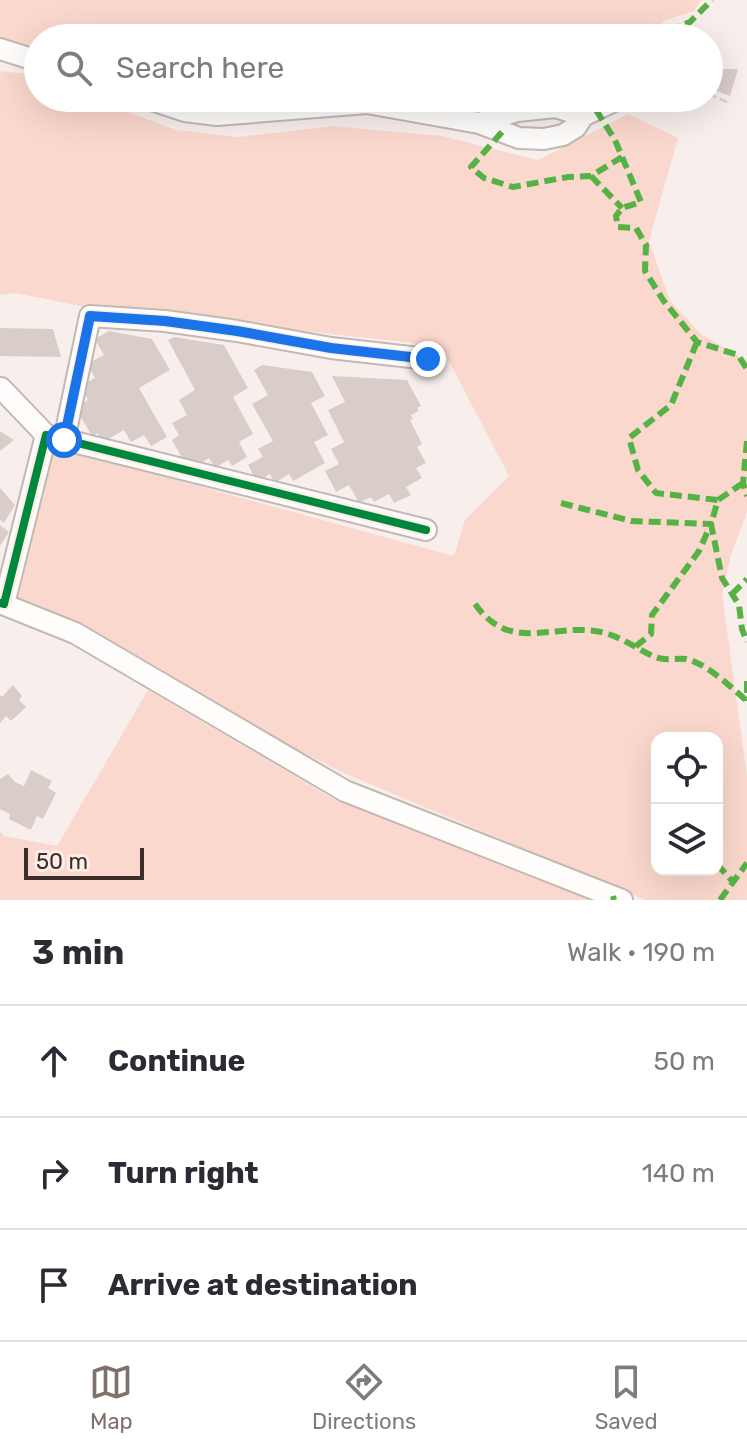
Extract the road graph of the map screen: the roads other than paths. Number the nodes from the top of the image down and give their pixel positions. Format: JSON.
{"nodes":[{"id":1,"x":0,"y":49,"type":"edge"},
{"id":2,"x":24,"y":57,"type":"edge"},
{"id":3,"x":193,"y":112,"type":"edge"},
{"id":4,"x":254,"y":112,"type":"edge"},
{"id":5,"x":417,"y":112,"type":"edge"},
{"id":6,"x":514,"y":112,"type":"edge"},
{"id":7,"x":571,"y":112,"type":"edge"},
{"id":8,"x":591,"y":112,"type":"edge"},
{"id":9,"x":583,"y":116,"type":"junction"},
{"id":10,"x":479,"y":123,"type":"junction"},
{"id":11,"x":428,"y":359,"type":"dead end"},
{"id":12,"x":1,"y":388,"type":"edge"},
{"id":13,"x":55,"y":437,"type":"junction"},
{"id":14,"x":426,"y":530,"type":"dead end"},
{"id":15,"x":2,"y":603,"type":"edge"},
{"id":16,"x":622,"y":900,"type":"edge"}],
"edges":[{"from":1,"to":2,"type":"street"},
{"from":3,"to":4,"type":"street"},
{"from":5,"to":10,"type":"street"},
{"from":6,"to":10,"type":"street"},
{"from":7,"to":9,"type":"street"},
{"from":8,"to":9,"type":"street"},
{"from":9,"to":10,"type":"street"},
{"from":11,"to":13,"type":"street"},
{"from":12,"to":13,"type":"street"},
{"from":13,"to":14,"type":"street"},
{"from":13,"to":15,"type":"street"},
{"from":15,"to":16,"type":"street"}]}
